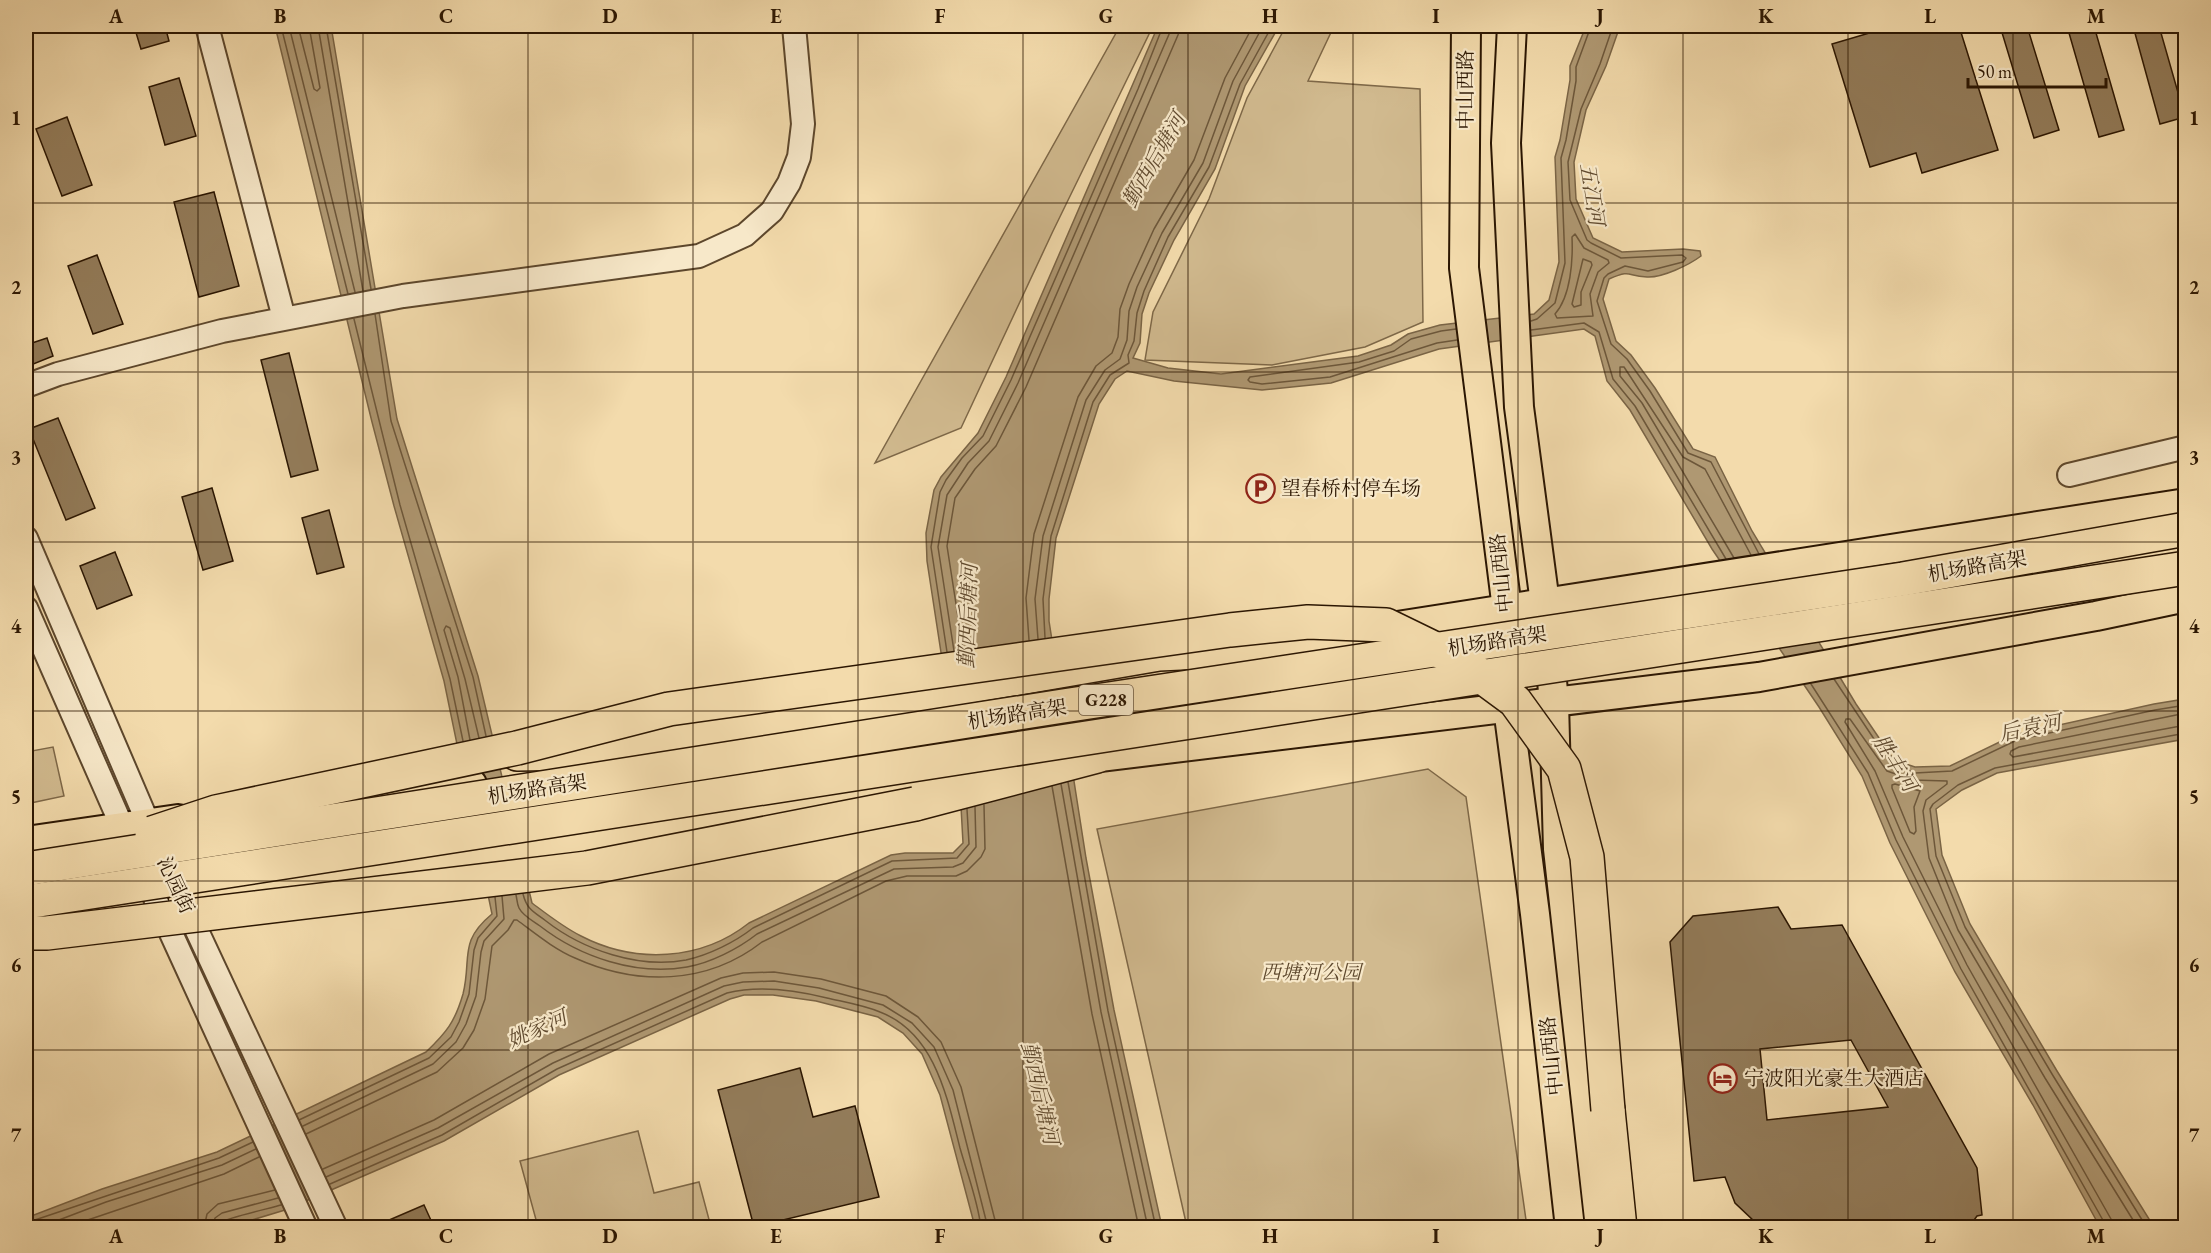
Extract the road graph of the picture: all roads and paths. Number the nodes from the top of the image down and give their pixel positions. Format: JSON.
{"nodes":[{"id":1,"x":207,"y":26,"type":"edge"},
{"id":2,"x":794,"y":26,"type":"edge"},
{"id":3,"x":1466,"y":26,"type":"edge"},
{"id":4,"x":1512,"y":26,"type":"edge"},
{"id":5,"x":284,"y":318,"type":"junction"},
{"id":6,"x":26,"y":386,"type":"edge"},
{"id":7,"x":2186,"y":447,"type":"edge"},
{"id":8,"x":2069,"y":475,"type":"dead end"},
{"id":9,"x":2186,"y":503,"type":"edge"},
{"id":10,"x":2186,"y":529,"type":"edge"},
{"id":11,"x":26,"y":538,"type":"edge"},
{"id":12,"x":2186,"y":568,"type":"edge"},
{"id":13,"x":2186,"y":597,"type":"edge"},
{"id":14,"x":1545,"y":603,"type":"junction"},
{"id":15,"x":26,"y":608,"type":"edge"},
{"id":16,"x":1507,"y":609,"type":"junction"},
{"id":17,"x":1245,"y":650,"type":"junction"},
{"id":18,"x":1554,"y":703,"type":"junction"},
{"id":19,"x":1508,"y":708,"type":"junction"},
{"id":20,"x":485,"y":754,"type":"junction"},
{"id":21,"x":1101,"y":756,"type":"junction"},
{"id":22,"x":134,"y":824,"type":"junction"},
{"id":23,"x":26,"y":841,"type":"edge"},
{"id":24,"x":40,"y":866,"type":"edge"},
{"id":25,"x":26,"y":902,"type":"edge"},
{"id":26,"x":171,"y":904,"type":"junction"},
{"id":27,"x":26,"y":932,"type":"edge"},
{"id":28,"x":303,"y":1221,"type":"edge"},
{"id":29,"x":336,"y":1227,"type":"edge"},
{"id":30,"x":1570,"y":1227,"type":"edge"},
{"id":31,"x":1600,"y":1227,"type":"edge"},
{"id":32,"x":1620,"y":1227,"type":"edge"}],
"edges":[{"from":1,"to":5,"type":"street"},
{"from":2,"to":5,"type":"street"},
{"from":3,"to":16,"type":"main road","name":"中山西路"},
{"from":4,"to":14,"type":"main road","name":"中山西路"},
{"from":5,"to":6,"type":"street"},
{"from":7,"to":8,"type":"street"},
{"from":9,"to":14,"type":"main road"},
{"from":10,"to":24,"type":"highway","name":"机场路高架","number":"G228","bridge":true},
{"from":11,"to":22,"type":"street","name":"沁园街"},
{"from":12,"to":25,"type":"highway","name":"机场路高架","number":"G228","bridge":true},
{"from":13,"to":18,"type":"main road"},
{"from":14,"to":16,"type":"main road"},
{"from":14,"to":18,"type":"main road","name":"中山西路"},
{"from":15,"to":22,"type":"street","name":"沁园街"},
{"from":16,"to":17,"type":"main road"},
{"from":16,"to":19,"type":"main road","name":"中山西路"},
{"from":17,"to":20,"type":"highway","bridge":true},
{"from":17,"to":22,"type":"main road"},
{"from":18,"to":19,"type":"main road"},
{"from":18,"to":31,"type":"main road","name":"中山西路"},
{"from":19,"to":21,"type":"main road"},
{"from":19,"to":30,"type":"main road","name":"中山西路"},
{"from":20,"to":24,"type":"highway","bridge":true},
{"from":20,"to":32,"type":"highway","bridge":true},
{"from":21,"to":26,"type":"main road"},
{"from":21,"to":27,"type":"highway","bridge":true},
{"from":22,"to":23,"type":"main road"},
{"from":22,"to":26,"type":"street","name":"沁园街"},
{"from":26,"to":27,"type":"main road"},
{"from":26,"to":28,"type":"street","name":"沁园街"},
{"from":26,"to":29,"type":"street","name":"沁园街"}]}
